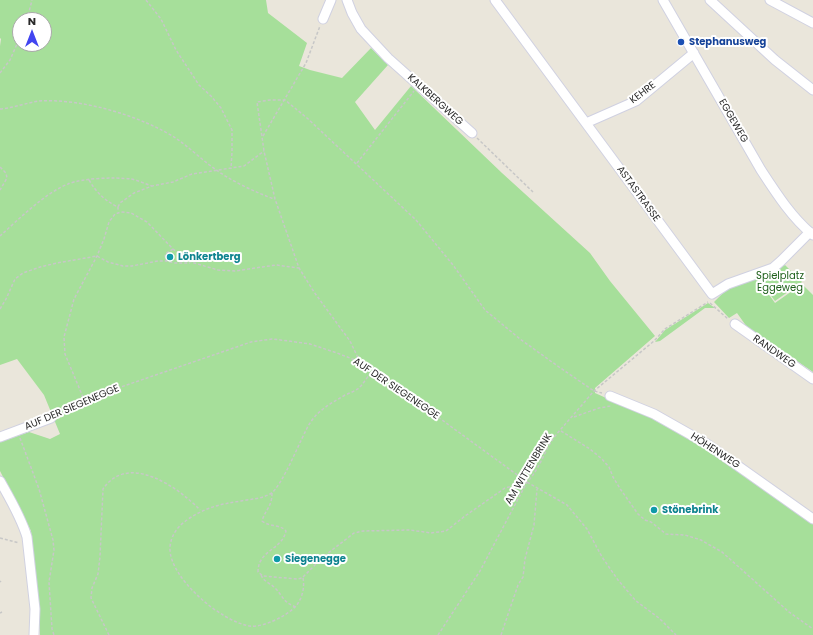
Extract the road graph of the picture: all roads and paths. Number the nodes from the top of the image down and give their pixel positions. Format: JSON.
{"nodes":[{"id":1,"x":32,"y":0,"type":"edge"},
{"id":2,"x":146,"y":0,"type":"edge"},
{"id":3,"x":331,"y":0,"type":"edge"},
{"id":4,"x":346,"y":0,"type":"edge"},
{"id":5,"x":496,"y":0,"type":"edge"},
{"id":6,"x":663,"y":0,"type":"edge"},
{"id":7,"x":710,"y":0,"type":"edge"},
{"id":8,"x":770,"y":0,"type":"edge"},
{"id":9,"x":29,"y":12,"type":"edge"},
{"id":10,"x":323,"y":19,"type":"joint"},
{"id":11,"x":813,"y":22,"type":"edge"},
{"id":12,"x":13,"y":52,"type":"edge"},
{"id":13,"x":694,"y":53,"type":"junction"},
{"id":14,"x":0,"y":73,"type":"edge"},
{"id":15,"x":419,"y":85,"type":"junction"},
{"id":16,"x":813,"y":90,"type":"edge"},
{"id":17,"x":284,"y":100,"type":"junction"},
{"id":18,"x":0,"y":109,"type":"edge"},
{"id":19,"x":586,"y":122,"type":"junction"},
{"id":20,"x":472,"y":133,"type":"joint"},
{"id":21,"x":263,"y":137,"type":"junction"},
{"id":22,"x":264,"y":151,"type":"junction"},
{"id":23,"x":357,"y":163,"type":"junction"},
{"id":24,"x":0,"y":166,"type":"edge"},
{"id":25,"x":231,"y":169,"type":"junction"},
{"id":26,"x":216,"y":170,"type":"junction"},
{"id":27,"x":89,"y":180,"type":"junction"},
{"id":28,"x":152,"y":186,"type":"junction"},
{"id":29,"x":0,"y":190,"type":"edge"},
{"id":30,"x":533,"y":192,"type":"dead end"},
{"id":31,"x":275,"y":199,"type":"junction"},
{"id":32,"x":118,"y":207,"type":"junction"},
{"id":33,"x":121,"y":212,"type":"junction"},
{"id":34,"x":811,"y":234,"type":"edge"},
{"id":35,"x":0,"y":236,"type":"edge"},
{"id":36,"x":173,"y":249,"type":"junction"},
{"id":37,"x":97,"y":256,"type":"junction"},
{"id":38,"x":166,"y":261,"type":"junction"},
{"id":39,"x":191,"y":262,"type":"junction"},
{"id":40,"x":299,"y":268,"type":"junction"},
{"id":41,"x":0,"y":309,"type":"edge"},
{"id":42,"x":735,"y":324,"type":"joint"},
{"id":43,"x":360,"y":362,"type":"junction"},
{"id":44,"x":372,"y":371,"type":"junction"},
{"id":45,"x":813,"y":379,"type":"edge"},
{"id":46,"x":594,"y":391,"type":"junction"},
{"id":47,"x":610,"y":396,"type":"dead end"},
{"id":48,"x":84,"y":402,"type":"junction"},
{"id":49,"x":613,"y":406,"type":"dead end"},
{"id":50,"x":51,"y":418,"type":"joint"},
{"id":51,"x":572,"y":418,"type":"junction"},
{"id":52,"x":18,"y":431,"type":"junction"},
{"id":53,"x":560,"y":431,"type":"junction"},
{"id":54,"x":0,"y":437,"type":"edge"},
{"id":55,"x":0,"y":481,"type":"edge"},
{"id":56,"x":527,"y":482,"type":"junction"},
{"id":57,"x":537,"y":489,"type":"junction"},
{"id":58,"x":272,"y":493,"type":"junction"},
{"id":59,"x":200,"y":511,"type":"junction"},
{"id":60,"x":813,"y":519,"type":"edge"},
{"id":61,"x":0,"y":538,"type":"edge"},
{"id":62,"x":27,"y":543,"type":"junction"},
{"id":63,"x":261,"y":574,"type":"junction"},
{"id":64,"x":303,"y":578,"type":"junction"},
{"id":65,"x":294,"y":608,"type":"junction"},
{"id":66,"x":813,"y":629,"type":"edge"},
{"id":67,"x":34,"y":635,"type":"edge"},
{"id":68,"x":54,"y":635,"type":"edge"},
{"id":69,"x":109,"y":635,"type":"edge"},
{"id":70,"x":438,"y":635,"type":"edge"},
{"id":71,"x":501,"y":635,"type":"edge"},
{"id":72,"x":676,"y":635,"type":"edge"}],
"edges":[{"from":1,"to":9,"type":"path"},
{"from":2,"to":25,"type":"path"},
{"from":3,"to":10,"type":"street"},
{"from":4,"to":15,"type":"street","name":"KALKBERGWEG"},
{"from":5,"to":19,"type":"street","name":"ASTASTRASSE"},
{"from":6,"to":13,"type":"street","name":"EGGEWEG"},
{"from":7,"to":16,"type":"street"},
{"from":8,"to":11,"type":"street"},
{"from":10,"to":17,"type":"path"},
{"from":12,"to":14,"type":"path"},
{"from":13,"to":19,"type":"street","name":"KEHRE"},
{"from":13,"to":34,"type":"street","name":"EGGEWEG"},
{"from":15,"to":20,"type":"street","name":"KALKBERGWEG"},
{"from":15,"to":23,"type":"path"},
{"from":17,"to":21,"type":"path"},
{"from":17,"to":21,"type":"path"},
{"from":17,"to":23,"type":"path"},
{"from":18,"to":26,"type":"path"},
{"from":19,"to":34,"type":"street","name":"ASTASTRASSE"},
{"from":20,"to":30,"type":"path","name":"KALKBERGWEG"},
{"from":21,"to":22,"type":"path"},
{"from":22,"to":25,"type":"path"},
{"from":22,"to":31,"type":"path"},
{"from":23,"to":46,"type":"path"},
{"from":24,"to":29,"type":"path"},
{"from":25,"to":26,"type":"path"},
{"from":26,"to":28,"type":"path"},
{"from":26,"to":31,"type":"path"},
{"from":27,"to":28,"type":"path"},
{"from":27,"to":32,"type":"path"},
{"from":27,"to":35,"type":"path"},
{"from":28,"to":32,"type":"path"},
{"from":31,"to":40,"type":"path"},
{"from":32,"to":33,"type":"path"},
{"from":33,"to":36,"type":"path"},
{"from":33,"to":37,"type":"path"},
{"from":36,"to":38,"type":"path"},
{"from":36,"to":39,"type":"path"},
{"from":37,"to":38,"type":"path"},
{"from":37,"to":41,"type":"path"},
{"from":37,"to":48,"type":"path"},
{"from":38,"to":39,"type":"path"},
{"from":39,"to":40,"type":"path"},
{"from":40,"to":43,"type":"path"},
{"from":42,"to":45,"type":"street","name":"RANDWEG"},
{"from":42,"to":46,"type":"path","name":"AM WITTENBRINK"},
{"from":43,"to":44,"type":"path","name":"AUF DER SIEGENEGGE"},
{"from":43,"to":48,"type":"path","name":"AUF DER SIEGENEGGE"},
{"from":44,"to":56,"type":"path","name":"AUF DER SIEGENEGGE"},
{"from":44,"to":58,"type":"path"},
{"from":46,"to":51,"type":"path","name":"AM WITTENBRINK"},
{"from":47,"to":60,"type":"street","name":"HÖHENWEG"},
{"from":48,"to":50,"type":"path","name":"AUF DER SIEGENEGGE"},
{"from":49,"to":51,"type":"path"},
{"from":50,"to":52,"type":"street","name":"AUF DER SIEGENEGGE"},
{"from":51,"to":53,"type":"path","name":"AM WITTENBRINK"},
{"from":52,"to":54,"type":"street","name":"AUF DER SIEGENEGGE"},
{"from":52,"to":68,"type":"path"},
{"from":53,"to":56,"type":"path","name":"AM WITTENBRINK"},
{"from":53,"to":66,"type":"path"},
{"from":55,"to":62,"type":"street"},
{"from":56,"to":57,"type":"path","name":"AUF DER SIEGENEGGE"},
{"from":56,"to":64,"type":"path"},
{"from":56,"to":70,"type":"path","name":"AM WITTENBRINK"},
{"from":57,"to":71,"type":"path"},
{"from":57,"to":72,"type":"path","name":"AUF DER SIEGENEGGE"},
{"from":58,"to":59,"type":"path"},
{"from":58,"to":63,"type":"path"},
{"from":59,"to":65,"type":"path"},
{"from":59,"to":69,"type":"path"},
{"from":61,"to":62,"type":"path"},
{"from":62,"to":67,"type":"street"},
{"from":63,"to":64,"type":"path"},
{"from":63,"to":65,"type":"path"},
{"from":64,"to":65,"type":"path"}]}
